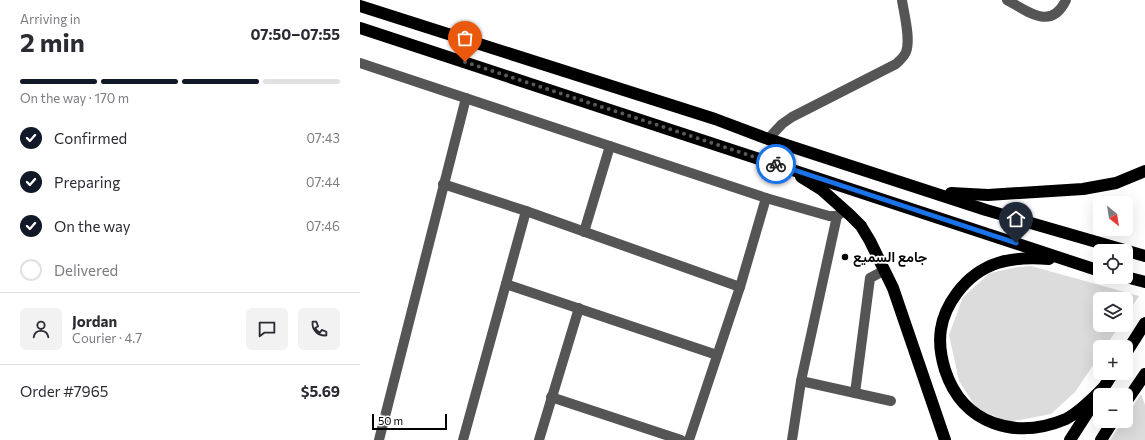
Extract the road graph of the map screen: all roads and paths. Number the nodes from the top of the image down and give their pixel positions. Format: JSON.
{"nodes":[{"id":1,"x":902,"y":0,"type":"edge"},
{"id":2,"x":1008,"y":0,"type":"edge"},
{"id":3,"x":1066,"y":0,"type":"edge"},
{"id":4,"x":360,"y":6,"type":"edge"},
{"id":5,"x":360,"y":28,"type":"edge"},
{"id":6,"x":360,"y":63,"type":"edge"},
{"id":7,"x":466,"y":98,"type":"junction"},
{"id":8,"x":768,"y":138,"type":"junction"},
{"id":9,"x":610,"y":146,"type":"junction"},
{"id":10,"x":764,"y":160,"type":"junction"},
{"id":11,"x":1145,"y":171,"type":"edge"},
{"id":12,"x":443,"y":184,"type":"junction"},
{"id":13,"x":922,"y":188,"type":"junction"},
{"id":14,"x":766,"y":198,"type":"junction"},
{"id":15,"x":526,"y":211,"type":"junction"},
{"id":16,"x":841,"y":213,"type":"junction"},
{"id":17,"x":584,"y":232,"type":"junction"},
{"id":18,"x":1145,"y":256,"type":"edge"},
{"id":19,"x":1093,"y":269,"type":"edge"},
{"id":20,"x":1093,"y":269,"type":"edge"},
{"id":21,"x":885,"y":270,"type":"junction"},
{"id":22,"x":1133,"y":279,"type":"edge"},
{"id":23,"x":1145,"y":282,"type":"edge"},
{"id":24,"x":506,"y":284,"type":"junction"},
{"id":25,"x":740,"y":287,"type":"junction"},
{"id":26,"x":579,"y":308,"type":"junction"},
{"id":27,"x":1145,"y":323,"type":"edge"},
{"id":28,"x":1133,"y":342,"type":"edge"},
{"id":29,"x":717,"y":354,"type":"junction"},
{"id":30,"x":1145,"y":374,"type":"edge"},
{"id":31,"x":1109,"y":380,"type":"edge"},
{"id":32,"x":801,"y":381,"type":"junction"},
{"id":33,"x":1104,"y":388,"type":"edge"},
{"id":34,"x":1133,"y":392,"type":"edge"},
{"id":35,"x":855,"y":393,"type":"junction"},
{"id":36,"x":551,"y":397,"type":"junction"},
{"id":37,"x":1093,"y":398,"type":"edge"},
{"id":38,"x":891,"y":401,"type":"dead end"},
{"id":39,"x":1093,"y":405,"type":"edge"},
{"id":40,"x":1109,"y":428,"type":"edge"},
{"id":41,"x":381,"y":440,"type":"edge"},
{"id":42,"x":463,"y":440,"type":"edge"},
{"id":43,"x":539,"y":440,"type":"edge"},
{"id":44,"x":681,"y":440,"type":"edge"},
{"id":45,"x":689,"y":440,"type":"edge"},
{"id":46,"x":792,"y":440,"type":"edge"},
{"id":47,"x":945,"y":440,"type":"edge"},
{"id":48,"x":1070,"y":440,"type":"edge"},
{"id":49,"x":1101,"y":440,"type":"edge"}],
"edges":[{"from":1,"to":8,"type":"street"},
{"from":2,"to":3,"type":"street"},
{"from":4,"to":8,"type":"highway"},
{"from":5,"to":10,"type":"highway"},
{"from":6,"to":7,"type":"street"},
{"from":7,"to":9,"type":"street"},
{"from":7,"to":12,"type":"street"},
{"from":8,"to":13,"type":"highway"},
{"from":9,"to":14,"type":"street"},
{"from":9,"to":17,"type":"street"},
{"from":10,"to":16,"type":"highway"},
{"from":10,"to":19,"type":"highway"},
{"from":11,"to":13,"type":"highway"},
{"from":12,"to":15,"type":"street"},
{"from":12,"to":41,"type":"street"},
{"from":13,"to":18,"type":"highway"},
{"from":14,"to":16,"type":"street"},
{"from":14,"to":25,"type":"street"},
{"from":15,"to":17,"type":"street"},
{"from":15,"to":24,"type":"street"},
{"from":16,"to":21,"type":"highway"},
{"from":16,"to":32,"type":"street"},
{"from":17,"to":25,"type":"street"},
{"from":20,"to":37,"type":"highway"},
{"from":21,"to":35,"type":"street"},
{"from":21,"to":47,"type":"highway"},
{"from":22,"to":23,"type":"highway"},
{"from":24,"to":26,"type":"street"},
{"from":24,"to":42,"type":"street"},
{"from":25,"to":29,"type":"street"},
{"from":26,"to":29,"type":"street"},
{"from":26,"to":36,"type":"street"},
{"from":27,"to":28,"type":"highway"},
{"from":29,"to":45,"type":"street"},
{"from":30,"to":34,"type":"highway"},
{"from":31,"to":33,"type":"highway"},
{"from":32,"to":35,"type":"street"},
{"from":32,"to":46,"type":"street"},
{"from":35,"to":38,"type":"street"},
{"from":36,"to":43,"type":"street"},
{"from":36,"to":44,"type":"street"},
{"from":39,"to":48,"type":"highway"},
{"from":40,"to":49,"type":"highway"}]}
